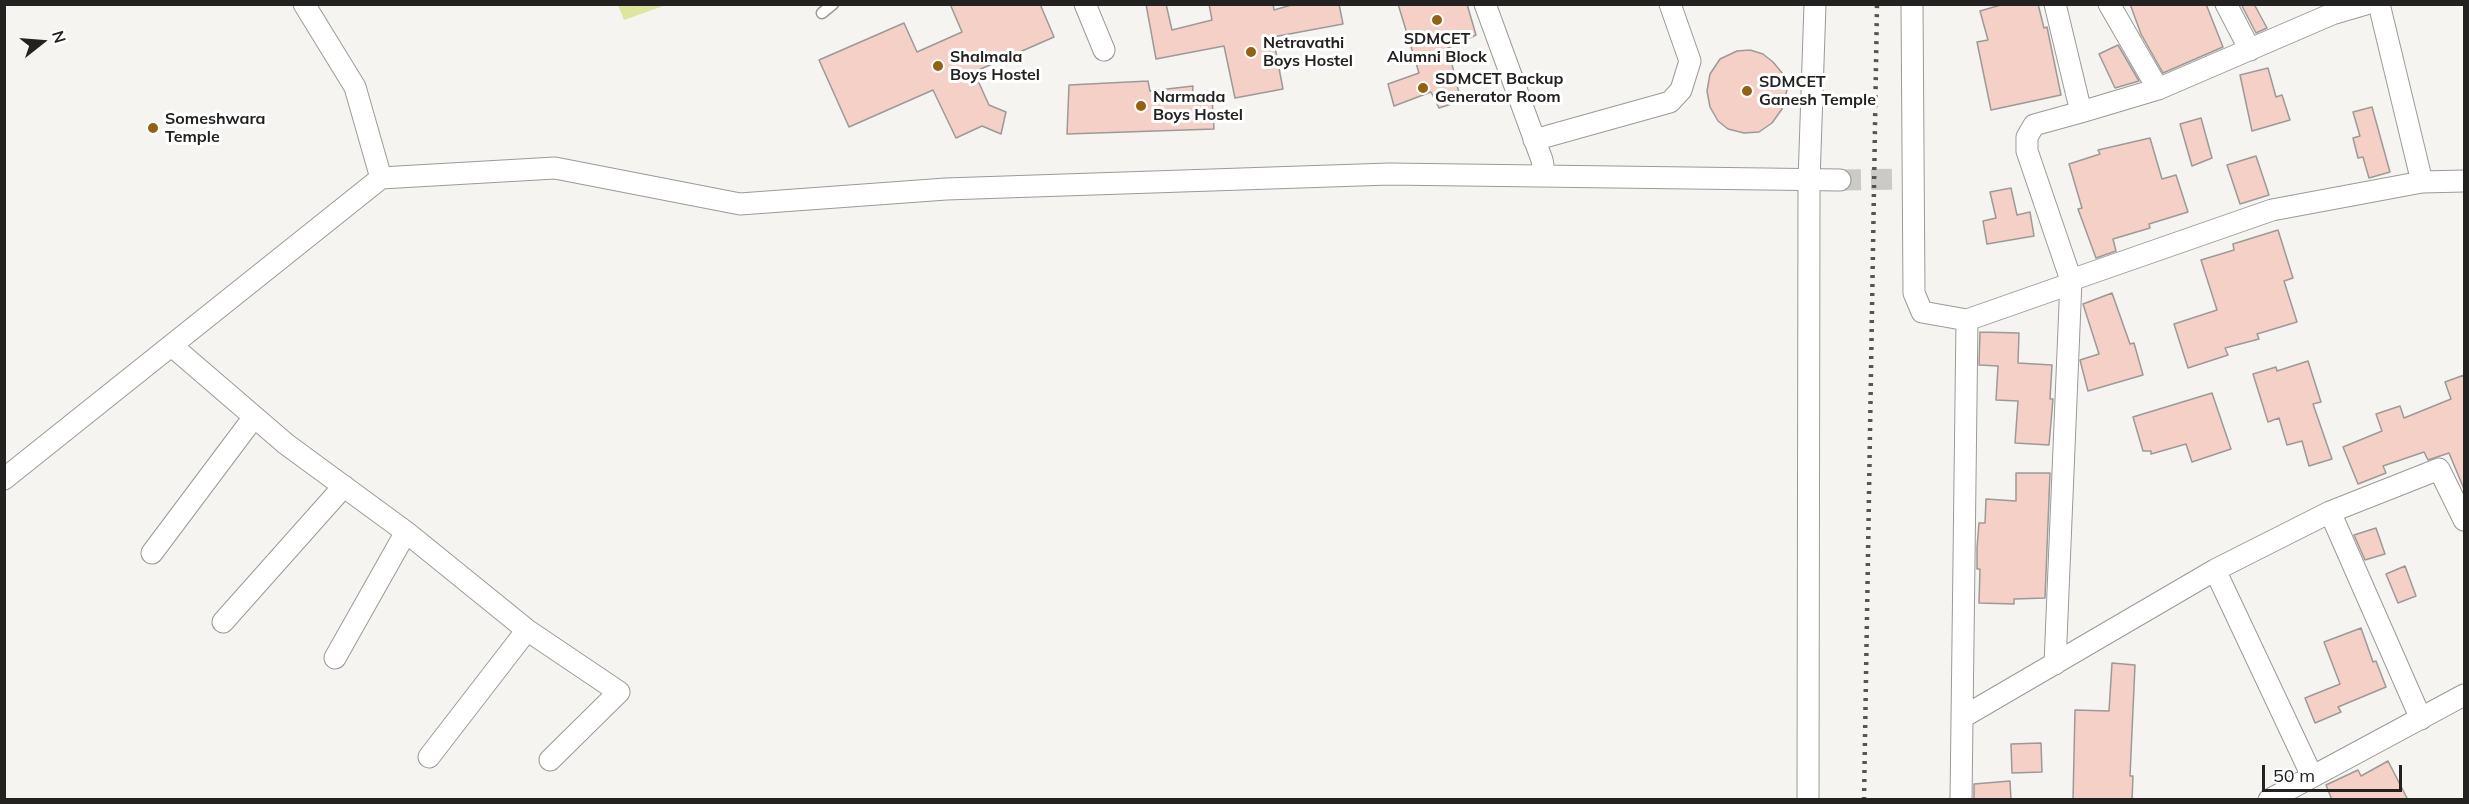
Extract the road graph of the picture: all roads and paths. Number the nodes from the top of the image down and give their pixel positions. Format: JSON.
{"nodes":[{"id":1,"x":304,"y":4,"type":"edge"},
{"id":2,"x":833,"y":4,"type":"edge"},
{"id":3,"x":1085,"y":4,"type":"edge"},
{"id":4,"x":1485,"y":4,"type":"edge"},
{"id":5,"x":1670,"y":4,"type":"edge"},
{"id":6,"x":1815,"y":4,"type":"edge"},
{"id":7,"x":1912,"y":4,"type":"edge"},
{"id":8,"x":2055,"y":4,"type":"edge"},
{"id":9,"x":2109,"y":4,"type":"edge"},
{"id":10,"x":2226,"y":4,"type":"edge"},
{"id":11,"x":2366,"y":4,"type":"edge"},
{"id":12,"x":2379,"y":4,"type":"edge"},
{"id":13,"x":2329,"y":9,"type":"edge"},
{"id":14,"x":822,"y":13,"type":"dead end"},
{"id":15,"x":1104,"y":50,"type":"dead end"},
{"id":16,"x":2250,"y":50,"type":"junction"},
{"id":17,"x":2158,"y":89,"type":"junction"},
{"id":18,"x":2080,"y":112,"type":"junction"},
{"id":19,"x":1534,"y":140,"type":"junction"},
{"id":20,"x":1545,"y":176,"type":"junction"},
{"id":21,"x":381,"y":178,"type":"junction"},
{"id":22,"x":1840,"y":180,"type":"tunnel mouth"},
{"id":23,"x":1809,"y":181,"type":"junction"},
{"id":24,"x":2464,"y":181,"type":"edge"},
{"id":25,"x":2422,"y":182,"type":"junction"},
{"id":26,"x":2071,"y":280,"type":"junction"},
{"id":27,"x":1967,"y":320,"type":"junction"},
{"id":28,"x":172,"y":346,"type":"junction"},
{"id":29,"x":254,"y":417,"type":"junction"},
{"id":30,"x":4,"y":479,"type":"edge"},
{"id":31,"x":344,"y":486,"type":"junction"},
{"id":32,"x":2330,"y":512,"type":"junction"},
{"id":33,"x":2464,"y":520,"type":"edge"},
{"id":34,"x":406,"y":532,"type":"junction"},
{"id":35,"x":152,"y":553,"type":"dead end"},
{"id":36,"x":2215,"y":570,"type":"junction"},
{"id":37,"x":223,"y":622,"type":"dead end"},
{"id":38,"x":526,"y":630,"type":"junction"},
{"id":39,"x":335,"y":658,"type":"dead end"},
{"id":40,"x":2055,"y":663,"type":"junction"},
{"id":41,"x":2464,"y":695,"type":"edge"},
{"id":42,"x":1964,"y":717,"type":"junction"},
{"id":43,"x":2421,"y":719,"type":"junction"},
{"id":44,"x":429,"y":757,"type":"dead end"},
{"id":45,"x":550,"y":760,"type":"dead end"},
{"id":46,"x":2312,"y":776,"type":"junction"},
{"id":47,"x":1808,"y":800,"type":"edge"},
{"id":48,"x":1961,"y":800,"type":"edge"},
{"id":49,"x":2269,"y":800,"type":"edge"}],
"edges":[{"from":1,"to":21,"type":"street"},
{"from":2,"to":14,"type":"lane"},
{"from":3,"to":15,"type":"street"},
{"from":4,"to":19,"type":"street"},
{"from":5,"to":19,"type":"street"},
{"from":6,"to":23,"type":"street"},
{"from":7,"to":27,"type":"street"},
{"from":8,"to":18,"type":"street"},
{"from":9,"to":17,"type":"street"},
{"from":10,"to":16,"type":"street"},
{"from":11,"to":13,"type":"street"},
{"from":12,"to":25,"type":"street"},
{"from":13,"to":16,"type":"street"},
{"from":16,"to":17,"type":"street"},
{"from":17,"to":18,"type":"street"},
{"from":18,"to":26,"type":"street"},
{"from":19,"to":20,"type":"street"},
{"from":20,"to":21,"type":"street"},
{"from":20,"to":23,"type":"street"},
{"from":21,"to":28,"type":"street"},
{"from":22,"to":23,"type":"street"},
{"from":23,"to":47,"type":"street"},
{"from":24,"to":25,"type":"street"},
{"from":25,"to":26,"type":"street"},
{"from":26,"to":27,"type":"street"},
{"from":26,"to":40,"type":"street"},
{"from":27,"to":42,"type":"street"},
{"from":28,"to":29,"type":"street"},
{"from":28,"to":30,"type":"street"},
{"from":29,"to":31,"type":"street"},
{"from":29,"to":35,"type":"street"},
{"from":31,"to":34,"type":"street"},
{"from":31,"to":37,"type":"street"},
{"from":32,"to":33,"type":"street"},
{"from":32,"to":36,"type":"street"},
{"from":32,"to":43,"type":"street"},
{"from":34,"to":38,"type":"street"},
{"from":34,"to":39,"type":"street"},
{"from":36,"to":40,"type":"street"},
{"from":36,"to":46,"type":"street"},
{"from":38,"to":44,"type":"street"},
{"from":38,"to":45,"type":"street"},
{"from":40,"to":42,"type":"street"},
{"from":41,"to":43,"type":"street"},
{"from":42,"to":48,"type":"street"},
{"from":43,"to":46,"type":"street"},
{"from":46,"to":49,"type":"street"}]}
